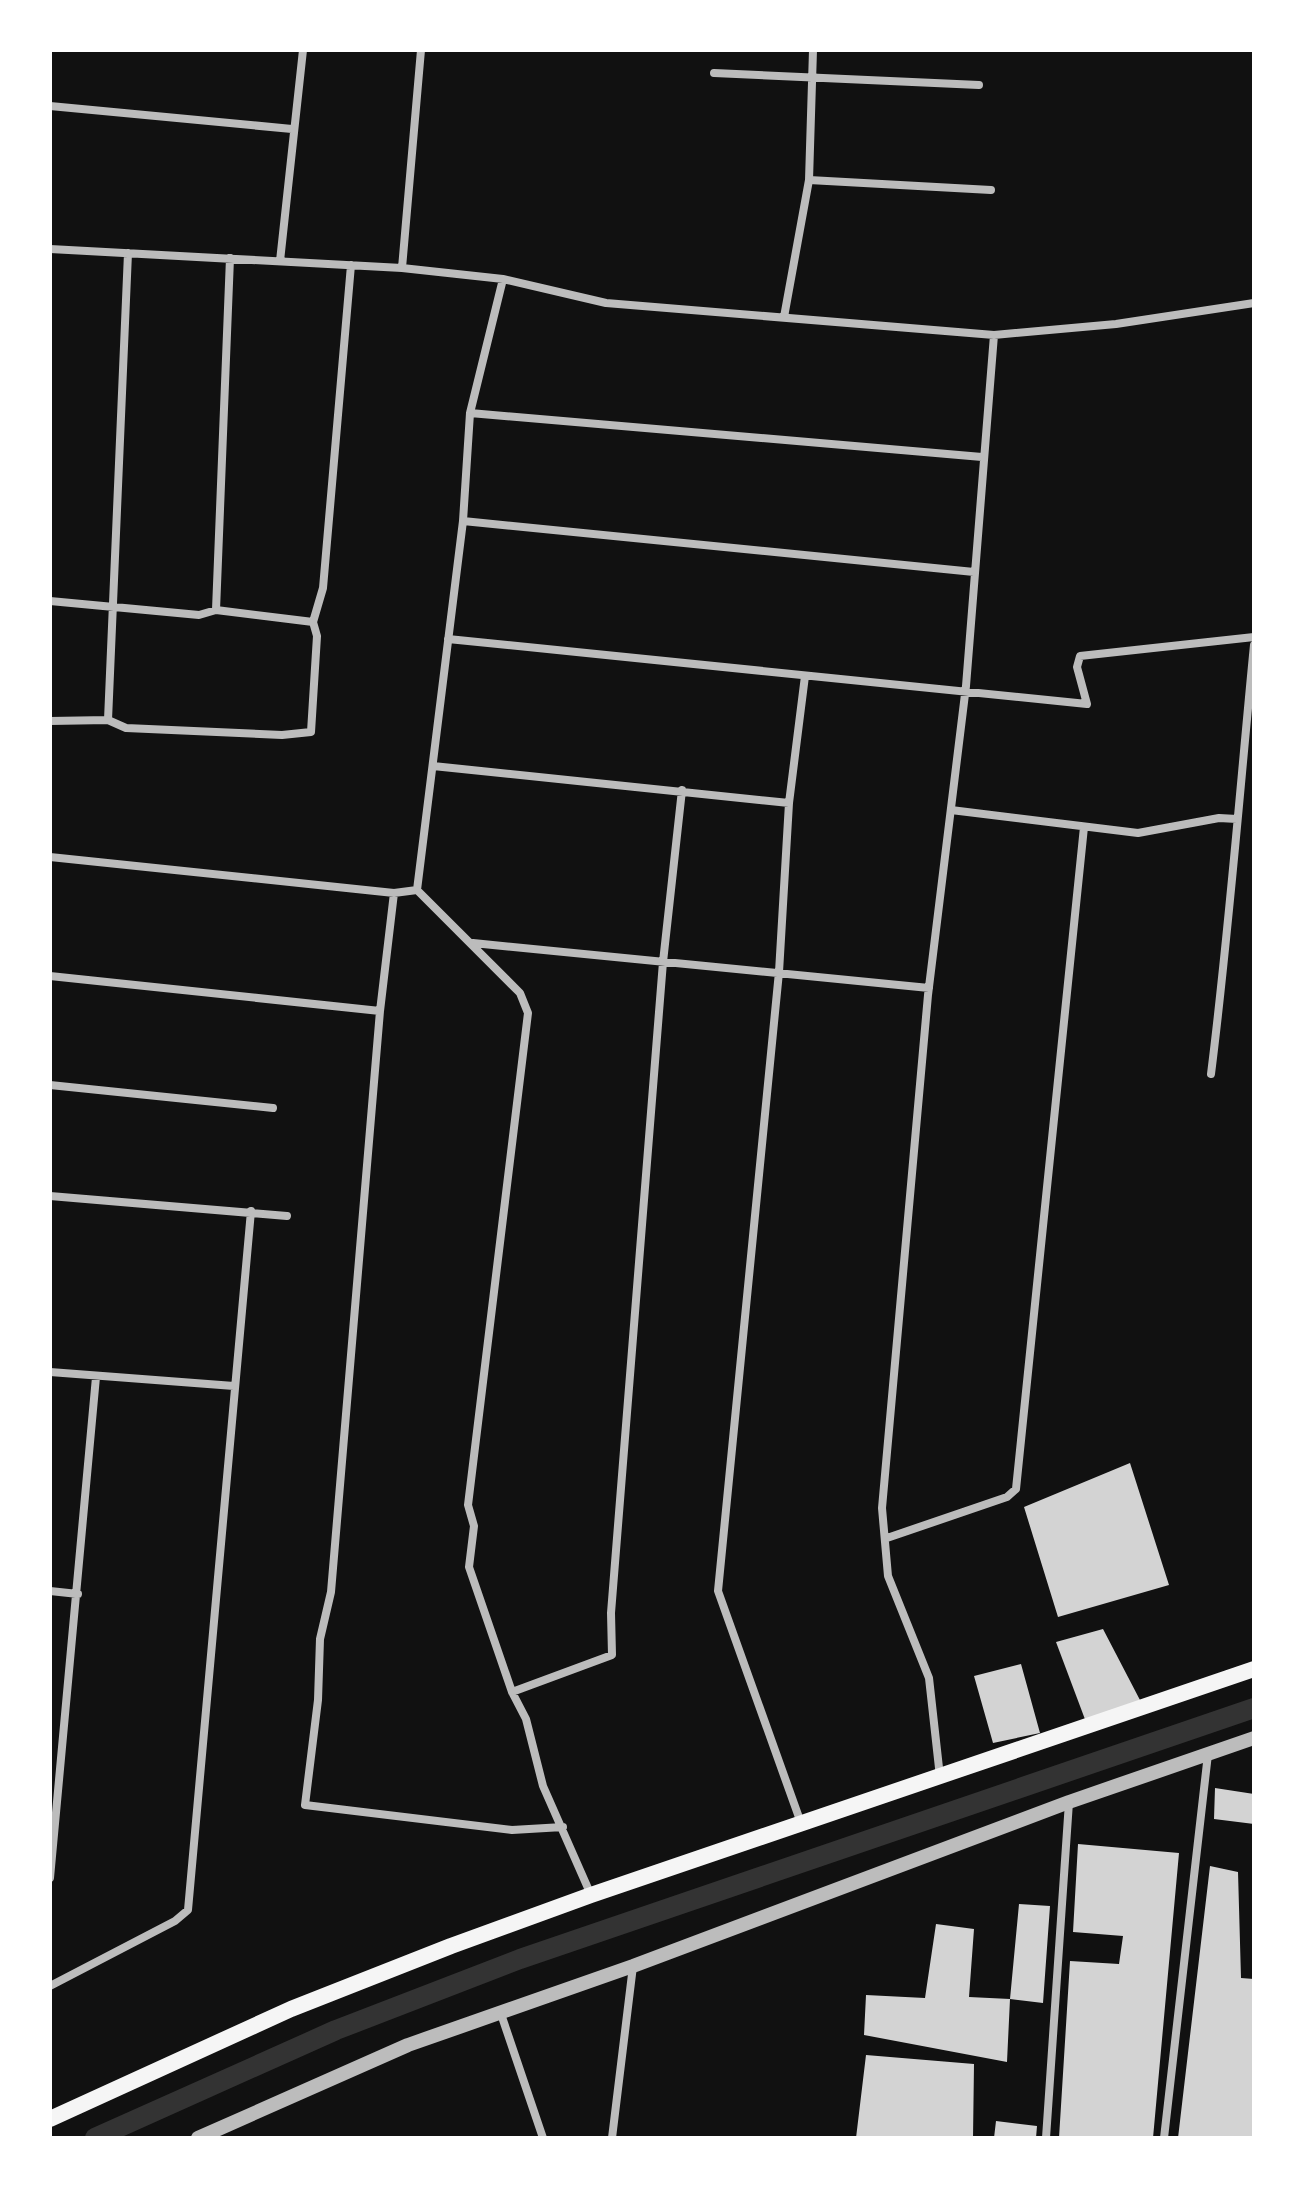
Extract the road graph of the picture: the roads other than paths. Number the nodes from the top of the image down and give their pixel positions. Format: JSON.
{"nodes":[{"id":1,"x":303,"y":50,"type":"edge"},
{"id":2,"x":421,"y":50,"type":"edge"},
{"id":3,"x":813,"y":50,"type":"edge"},
{"id":4,"x":714,"y":73,"type":"dead end"},
{"id":5,"x":812,"y":77,"type":"junction"},
{"id":6,"x":979,"y":85,"type":"dead end"},
{"id":7,"x":50,"y":106,"type":"edge"},
{"id":8,"x":292,"y":129,"type":"junction"},
{"id":9,"x":809,"y":180,"type":"junction"},
{"id":10,"x":991,"y":190,"type":"dead end"},
{"id":11,"x":50,"y":249,"type":"edge"},
{"id":12,"x":128,"y":253,"type":"junction"},
{"id":13,"x":230,"y":258,"type":"junction"},
{"id":14,"x":280,"y":261,"type":"junction"},
{"id":15,"x":351,"y":265,"type":"junction"},
{"id":16,"x":402,"y":268,"type":"junction"},
{"id":17,"x":503,"y":279,"type":"junction"},
{"id":18,"x":1254,"y":303,"type":"edge"},
{"id":19,"x":784,"y":317,"type":"junction"},
{"id":20,"x":994,"y":335,"type":"junction"},
{"id":21,"x":470,"y":413,"type":"junction"},
{"id":22,"x":982,"y":457,"type":"junction"},
{"id":23,"x":463,"y":521,"type":"junction"},
{"id":24,"x":974,"y":572,"type":"junction"},
{"id":25,"x":50,"y":601,"type":"edge"},
{"id":26,"x":112,"y":607,"type":"junction"},
{"id":27,"x":216,"y":610,"type":"junction"},
{"id":28,"x":313,"y":622,"type":"junction"},
{"id":29,"x":1254,"y":637,"type":"edge"},
{"id":30,"x":448,"y":639,"type":"junction"},
{"id":31,"x":1254,"y":645,"type":"edge"},
{"id":32,"x":805,"y":676,"type":"junction"},
{"id":33,"x":966,"y":690,"type":"junction"},
{"id":34,"x":108,"y":720,"type":"junction"},
{"id":35,"x":50,"y":721,"type":"edge"},
{"id":36,"x":433,"y":766,"type":"junction"},
{"id":37,"x":682,"y":790,"type":"junction"},
{"id":38,"x":789,"y":803,"type":"junction"},
{"id":39,"x":951,"y":810,"type":"junction"},
{"id":40,"x":1237,"y":819,"type":"junction"},
{"id":41,"x":1084,"y":827,"type":"junction"},
{"id":42,"x":50,"y":857,"type":"edge"},
{"id":43,"x":417,"y":890,"type":"junction"},
{"id":44,"x":394,"y":893,"type":"junction"},
{"id":45,"x":473,"y":943,"type":"junction"},
{"id":46,"x":663,"y":962,"type":"junction"},
{"id":47,"x":779,"y":972,"type":"junction"},
{"id":48,"x":50,"y":976,"type":"edge"},
{"id":49,"x":929,"y":988,"type":"junction"},
{"id":50,"x":380,"y":1011,"type":"junction"},
{"id":51,"x":1211,"y":1074,"type":"dead end"},
{"id":52,"x":50,"y":1085,"type":"edge"},
{"id":53,"x":273,"y":1108,"type":"dead end"},
{"id":54,"x":50,"y":1196,"type":"edge"},
{"id":55,"x":251,"y":1211,"type":"junction"},
{"id":56,"x":287,"y":1216,"type":"dead end"},
{"id":57,"x":50,"y":1372,"type":"edge"},
{"id":58,"x":96,"y":1377,"type":"junction"},
{"id":59,"x":234,"y":1386,"type":"junction"},
{"id":60,"x":887,"y":1538,"type":"junction"},
{"id":61,"x":50,"y":1591,"type":"edge"},
{"id":62,"x":78,"y":1594,"type":"junction"},
{"id":63,"x":1254,"y":1669,"type":"edge"},
{"id":64,"x":512,"y":1692,"type":"junction"},
{"id":65,"x":1254,"y":1738,"type":"edge"},
{"id":66,"x":1208,"y":1754,"type":"junction"},
{"id":67,"x":940,"y":1778,"type":"junction"},
{"id":68,"x":53,"y":1780,"type":"edge"},
{"id":69,"x":1069,"y":1802,"type":"junction"},
{"id":70,"x":801,"y":1824,"type":"junction"},
{"id":71,"x":563,"y":1827,"type":"junction"},
{"id":72,"x":50,"y":1878,"type":"edge"},
{"id":73,"x":591,"y":1895,"type":"junction"},
{"id":74,"x":633,"y":1966,"type":"junction"},
{"id":75,"x":50,"y":1986,"type":"edge"},
{"id":76,"x":501,"y":2014,"type":"junction"},
{"id":77,"x":50,"y":2119,"type":"edge"},
{"id":78,"x":198,"y":2138,"type":"edge"},
{"id":79,"x":543,"y":2138,"type":"edge"},
{"id":80,"x":612,"y":2138,"type":"edge"},
{"id":81,"x":1046,"y":2138,"type":"edge"},
{"id":82,"x":1164,"y":2138,"type":"edge"}],
"edges":[{"from":1,"to":8,"type":"street"},
{"from":2,"to":16,"type":"street"},
{"from":3,"to":5,"type":"street"},
{"from":4,"to":5,"type":"street"},
{"from":5,"to":6,"type":"street"},
{"from":5,"to":9,"type":"street"},
{"from":7,"to":8,"type":"street"},
{"from":8,"to":14,"type":"street"},
{"from":9,"to":10,"type":"street"},
{"from":9,"to":19,"type":"street"},
{"from":11,"to":12,"type":"street"},
{"from":12,"to":13,"type":"street"},
{"from":12,"to":26,"type":"street"},
{"from":13,"to":14,"type":"street"},
{"from":13,"to":27,"type":"street"},
{"from":14,"to":15,"type":"street"},
{"from":15,"to":16,"type":"street"},
{"from":15,"to":28,"type":"street"},
{"from":16,"to":17,"type":"street"},
{"from":17,"to":19,"type":"street"},
{"from":17,"to":21,"type":"street"},
{"from":18,"to":20,"type":"street"},
{"from":19,"to":20,"type":"street"},
{"from":20,"to":22,"type":"street"},
{"from":21,"to":22,"type":"street"},
{"from":21,"to":23,"type":"street"},
{"from":22,"to":24,"type":"street"},
{"from":23,"to":24,"type":"street"},
{"from":23,"to":30,"type":"street"},
{"from":24,"to":33,"type":"street"},
{"from":25,"to":26,"type":"street"},
{"from":26,"to":27,"type":"street"},
{"from":26,"to":34,"type":"street"},
{"from":27,"to":28,"type":"street"},
{"from":28,"to":34,"type":"street"},
{"from":29,"to":33,"type":"street"},
{"from":30,"to":32,"type":"street"},
{"from":30,"to":36,"type":"street"},
{"from":31,"to":40,"type":"street"},
{"from":32,"to":33,"type":"street"},
{"from":32,"to":38,"type":"street"},
{"from":33,"to":39,"type":"street"},
{"from":34,"to":35,"type":"street"},
{"from":36,"to":37,"type":"street"},
{"from":36,"to":43,"type":"street"},
{"from":37,"to":38,"type":"street"},
{"from":37,"to":46,"type":"street"},
{"from":38,"to":47,"type":"street"},
{"from":39,"to":41,"type":"street"},
{"from":39,"to":49,"type":"street"},
{"from":40,"to":41,"type":"street"},
{"from":40,"to":51,"type":"street"},
{"from":41,"to":60,"type":"street"},
{"from":42,"to":44,"type":"street"},
{"from":43,"to":44,"type":"street"},
{"from":43,"to":45,"type":"street"},
{"from":44,"to":50,"type":"street"},
{"from":45,"to":46,"type":"street"},
{"from":45,"to":64,"type":"street"},
{"from":46,"to":47,"type":"street"},
{"from":46,"to":64,"type":"street"},
{"from":47,"to":49,"type":"street"},
{"from":47,"to":70,"type":"street"},
{"from":48,"to":50,"type":"street"},
{"from":49,"to":60,"type":"street"},
{"from":50,"to":71,"type":"street"},
{"from":52,"to":53,"type":"street"},
{"from":54,"to":55,"type":"street"},
{"from":55,"to":56,"type":"street"},
{"from":55,"to":59,"type":"street"},
{"from":57,"to":58,"type":"street"},
{"from":58,"to":59,"type":"street"},
{"from":58,"to":62,"type":"street"},
{"from":59,"to":75,"type":"street"},
{"from":60,"to":67,"type":"street"},
{"from":61,"to":62,"type":"street"},
{"from":62,"to":68,"type":"street"},
{"from":63,"to":67,"type":"main road"},
{"from":64,"to":71,"type":"street"},
{"from":65,"to":66,"type":"street"},
{"from":66,"to":69,"type":"street"},
{"from":66,"to":82,"type":"street"},
{"from":67,"to":70,"type":"main road"},
{"from":68,"to":72,"type":"street"},
{"from":69,"to":74,"type":"street"},
{"from":69,"to":81,"type":"street"},
{"from":70,"to":73,"type":"main road"},
{"from":71,"to":73,"type":"street"},
{"from":73,"to":77,"type":"main road"},
{"from":74,"to":76,"type":"street"},
{"from":74,"to":80,"type":"street"},
{"from":76,"to":78,"type":"street"},
{"from":76,"to":79,"type":"street"}]}
